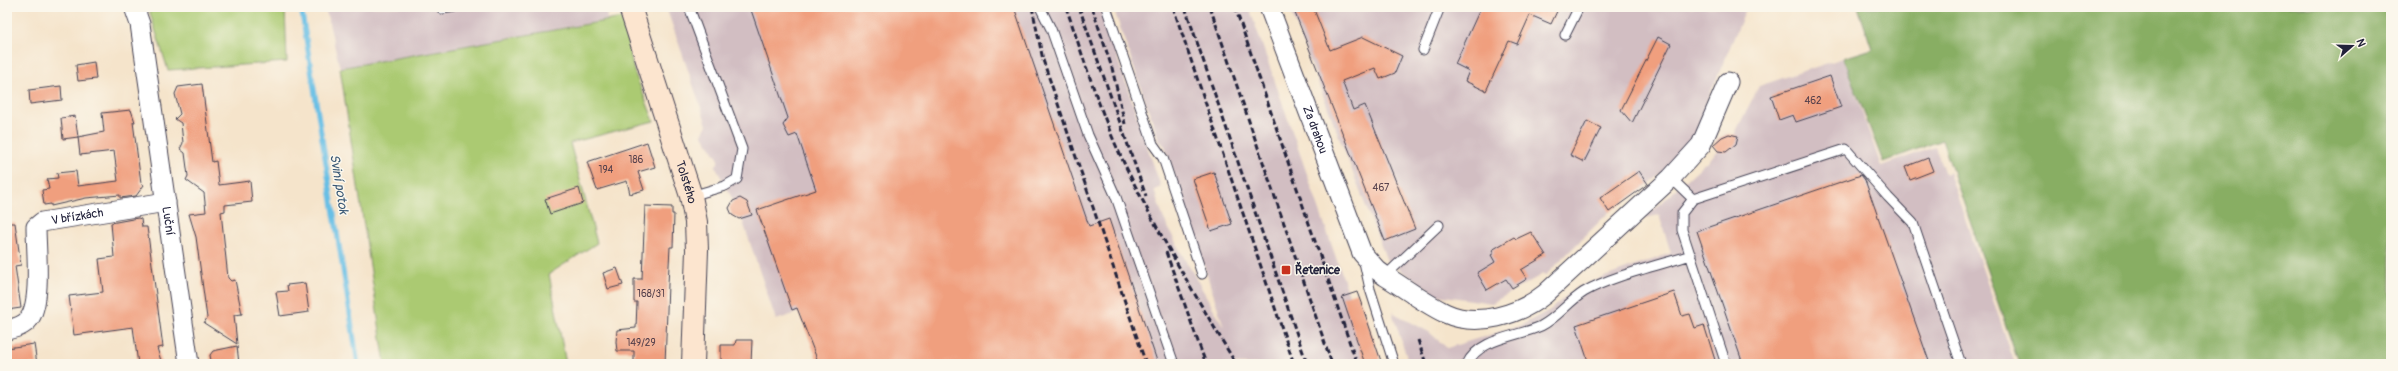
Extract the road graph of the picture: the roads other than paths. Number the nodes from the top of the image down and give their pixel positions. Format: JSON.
{"nodes":[{"id":1,"x":134,"y":7,"type":"edge"},
{"id":2,"x":455,"y":7,"type":"edge"},
{"id":3,"x":630,"y":7,"type":"edge"},
{"id":4,"x":688,"y":7,"type":"edge"},
{"id":5,"x":1040,"y":7,"type":"edge"},
{"id":6,"x":1106,"y":7,"type":"edge"},
{"id":7,"x":1268,"y":7,"type":"edge"},
{"id":8,"x":1440,"y":7,"type":"edge"},
{"id":9,"x":1579,"y":7,"type":"edge"},
{"id":10,"x":442,"y":9,"type":"dead end"},
{"id":11,"x":1565,"y":35,"type":"dead end"},
{"id":12,"x":1423,"y":50,"type":"dead end"},
{"id":13,"x":1728,"y":82,"type":"dead end"},
{"id":14,"x":1671,"y":178,"type":"junction"},
{"id":15,"x":691,"y":196,"type":"junction"},
{"id":16,"x":1693,"y":199,"type":"junction"},
{"id":17,"x":166,"y":202,"type":"junction"},
{"id":18,"x":1439,"y":225,"type":"dead end"},
{"id":19,"x":1362,"y":253,"type":"junction"},
{"id":20,"x":1691,"y":255,"type":"junction"},
{"id":21,"x":1202,"y":274,"type":"dead end"},
{"id":22,"x":1385,"y":276,"type":"junction"},
{"id":23,"x":7,"y":330,"type":"edge"},
{"id":24,"x":189,"y":364,"type":"edge"},
{"id":25,"x":693,"y":364,"type":"edge"},
{"id":26,"x":1174,"y":364,"type":"edge"},
{"id":27,"x":1394,"y":364,"type":"edge"},
{"id":28,"x":1467,"y":364,"type":"edge"},
{"id":29,"x":1726,"y":364,"type":"edge"},
{"id":30,"x":1961,"y":364,"type":"edge"}],
"edges":[{"from":1,"to":17,"type":"street","name":"Luční"},
{"from":2,"to":10,"type":"lane"},
{"from":3,"to":15,"type":"street","name":"Tolstého"},
{"from":4,"to":15,"type":"lane"},
{"from":5,"to":26,"type":"lane"},
{"from":6,"to":21,"type":"lane"},
{"from":7,"to":19,"type":"street","name":"Za drahou"},
{"from":8,"to":12,"type":"lane"},
{"from":9,"to":11,"type":"lane"},
{"from":13,"to":14,"type":"street"},
{"from":14,"to":16,"type":"lane"},
{"from":14,"to":22,"type":"street"},
{"from":15,"to":25,"type":"street","name":"Tolstého"},
{"from":16,"to":20,"type":"lane"},
{"from":16,"to":30,"type":"lane"},
{"from":17,"to":23,"type":"street","name":"V břízkách"},
{"from":17,"to":24,"type":"street","name":"Luční"},
{"from":18,"to":22,"type":"lane"},
{"from":19,"to":22,"type":"street"},
{"from":19,"to":27,"type":"lane"},
{"from":20,"to":28,"type":"lane"},
{"from":20,"to":29,"type":"lane"}]}
